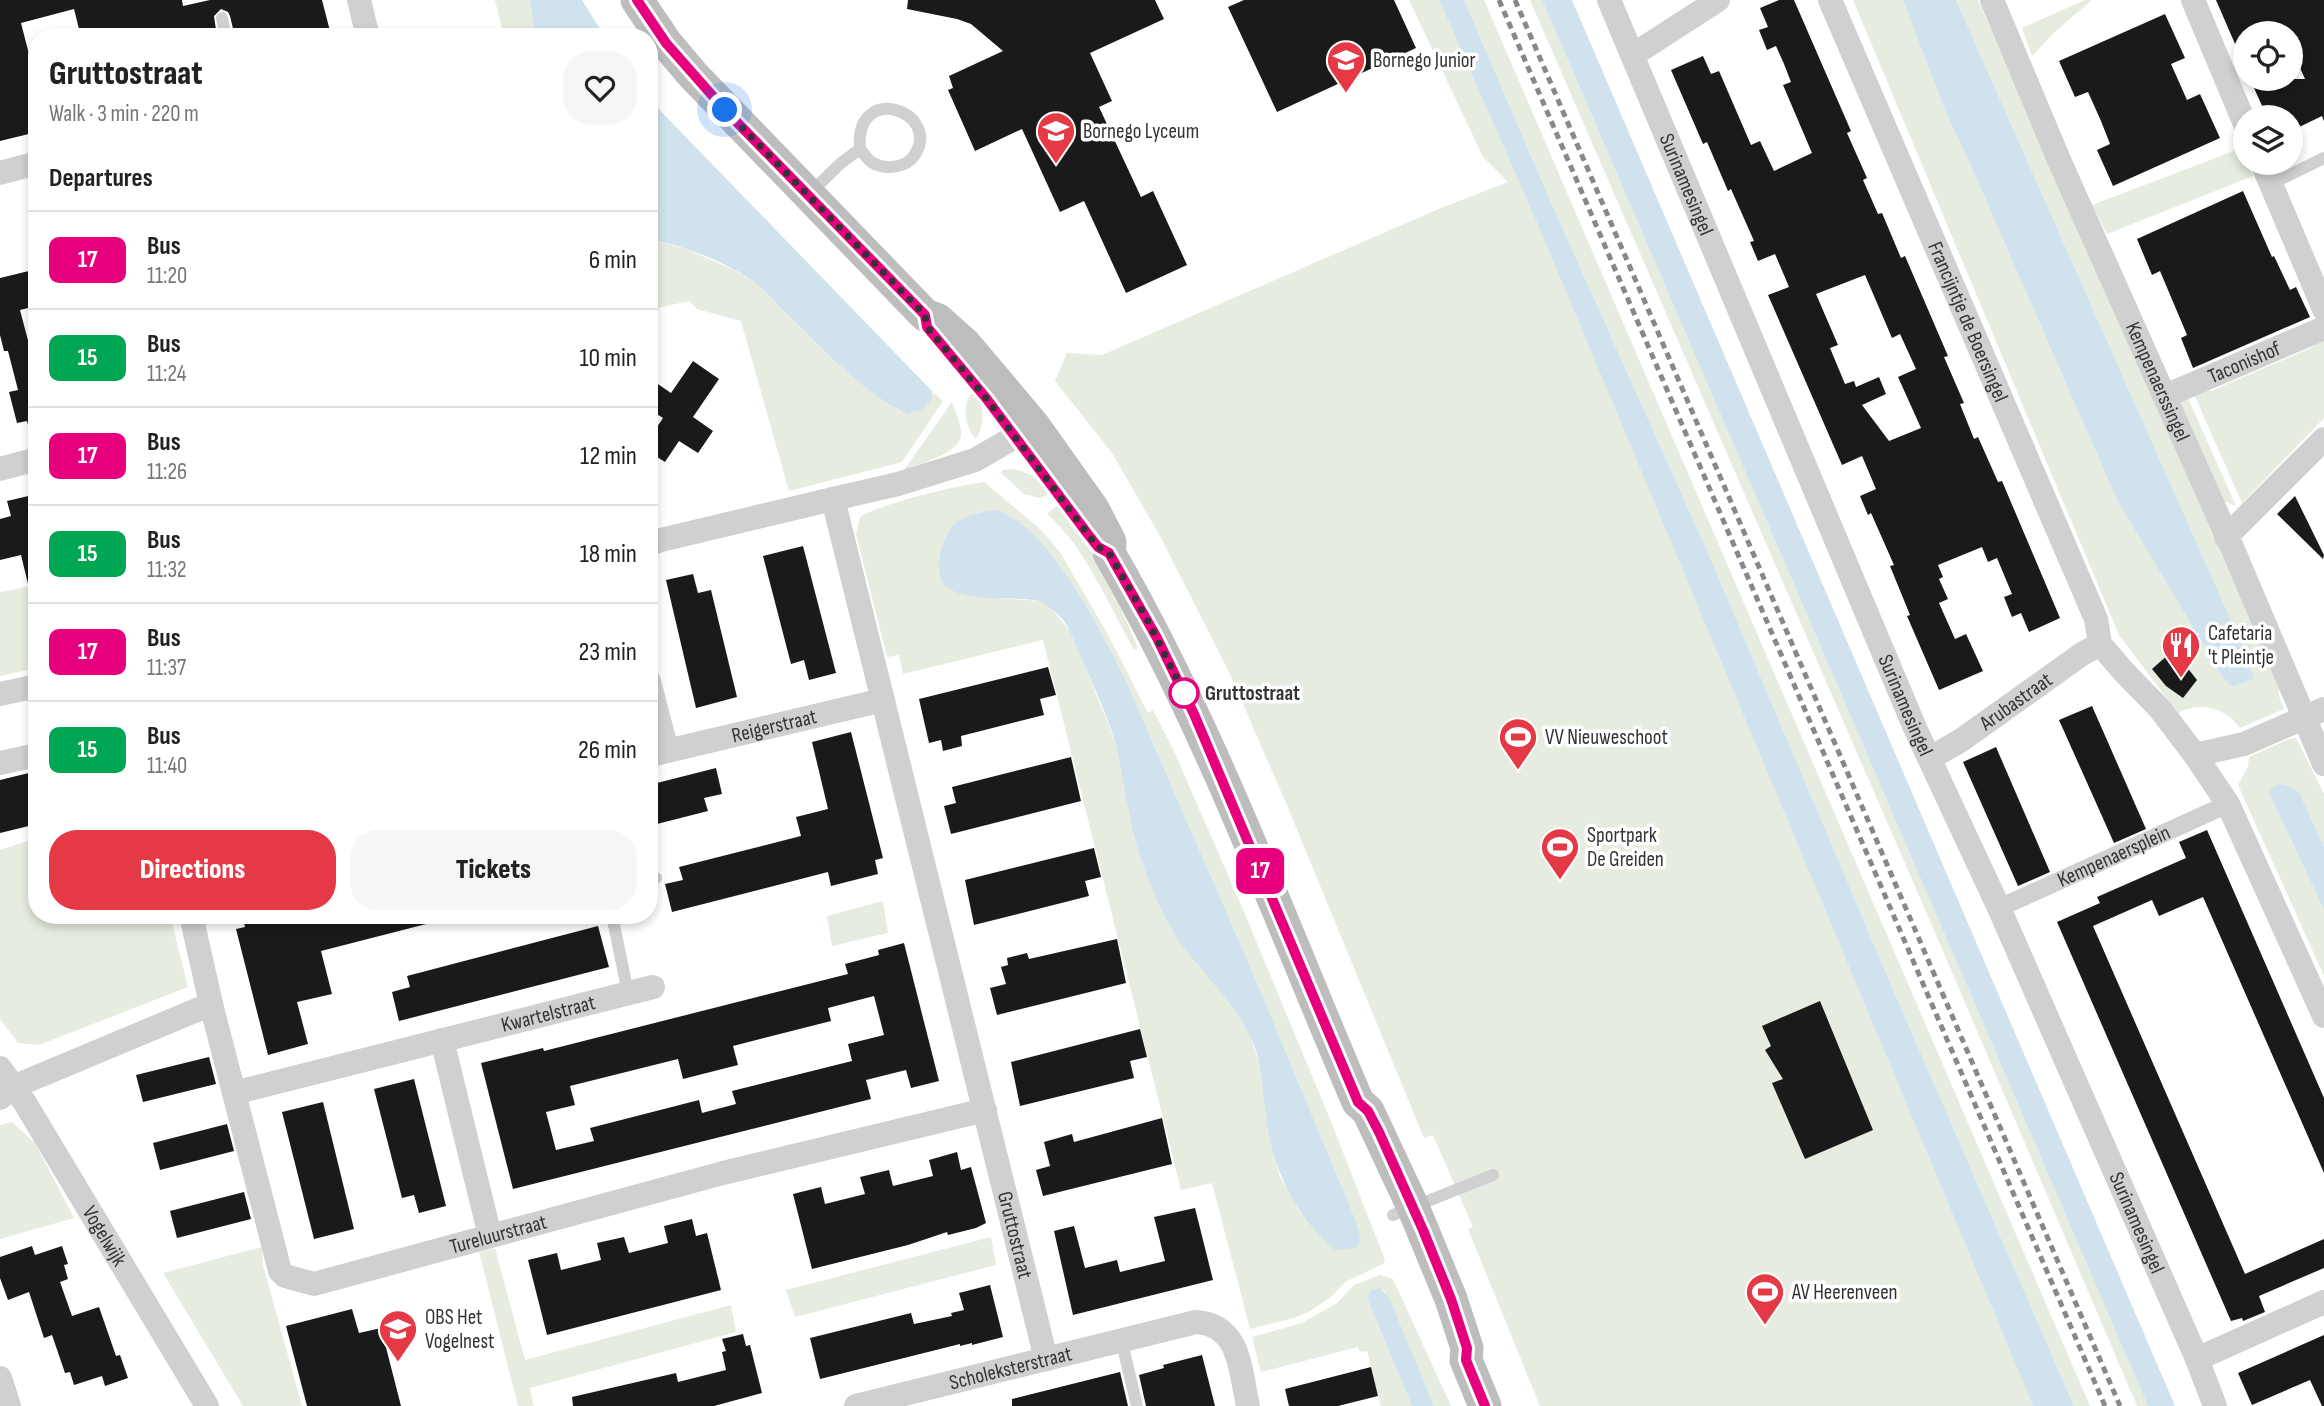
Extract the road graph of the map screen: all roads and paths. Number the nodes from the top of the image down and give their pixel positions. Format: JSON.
{"nodes":[{"id":1,"x":359,"y":0,"type":"edge"},
{"id":2,"x":637,"y":0,"type":"edge"},
{"id":3,"x":1609,"y":0,"type":"edge"},
{"id":4,"x":1718,"y":0,"type":"edge"},
{"id":5,"x":1830,"y":0,"type":"edge"},
{"id":6,"x":1992,"y":0,"type":"edge"},
{"id":7,"x":2193,"y":0,"type":"edge"},
{"id":8,"x":222,"y":18,"type":"dead end"},
{"id":9,"x":224,"y":28,"type":"edge"},
{"id":10,"x":366,"y":28,"type":"edge"},
{"id":11,"x":656,"y":28,"type":"edge"},
{"id":12,"x":658,"y":31,"type":"edge"},
{"id":13,"x":1633,"y":55,"type":"junction"},
{"id":14,"x":2237,"y":105,"type":"edge"},
{"id":15,"x":860,"y":149,"type":"junction"},
{"id":16,"x":2324,"y":158,"type":"edge"},
{"id":17,"x":2303,"y":163,"type":"edge"},
{"id":18,"x":28,"y":165,"type":"edge"},
{"id":19,"x":0,"y":173,"type":"edge"},
{"id":20,"x":2267,"y":175,"type":"edge"},
{"id":21,"x":808,"y":195,"type":"junction"},
{"id":22,"x":2324,"y":309,"type":"edge"},
{"id":23,"x":2324,"y":328,"type":"edge"},
{"id":24,"x":2165,"y":396,"type":"junction"},
{"id":25,"x":1025,"y":431,"type":"junction"},
{"id":26,"x":2324,"y":439,"type":"edge"},
{"id":27,"x":28,"y":462,"type":"edge"},
{"id":28,"x":0,"y":470,"type":"edge"},
{"id":29,"x":833,"y":499,"type":"junction"},
{"id":30,"x":2226,"y":537,"type":"junction"},
{"id":31,"x":658,"y":541,"type":"edge"},
{"id":32,"x":2100,"y":644,"type":"junction"},
{"id":33,"x":28,"y":688,"type":"edge"},
{"id":34,"x":0,"y":694,"type":"edge"},
{"id":35,"x":883,"y":700,"type":"junction"},
{"id":36,"x":2314,"y":713,"type":"edge"},
{"id":37,"x":658,"y":754,"type":"edge"},
{"id":38,"x":2195,"y":755,"type":"junction"},
{"id":39,"x":28,"y":757,"type":"edge"},
{"id":40,"x":1930,"y":758,"type":"junction"},
{"id":41,"x":0,"y":763,"type":"edge"},
{"id":42,"x":2324,"y":764,"type":"edge"},
{"id":43,"x":2228,"y":804,"type":"junction"},
{"id":44,"x":1999,"y":908,"type":"junction"},
{"id":45,"x":193,"y":924,"type":"edge"},
{"id":46,"x":614,"y":924,"type":"edge"},
{"id":47,"x":653,"y":987,"type":"dead end"},
{"id":48,"x":628,"y":993,"type":"junction"},
{"id":49,"x":211,"y":1004,"type":"junction"},
{"id":50,"x":2324,"y":1016,"type":"edge"},
{"id":51,"x":442,"y":1040,"type":"junction"},
{"id":52,"x":4,"y":1085,"type":"edge"},
{"id":53,"x":234,"y":1093,"type":"junction"},
{"id":54,"x":985,"y":1110,"type":"junction"},
{"id":55,"x":1493,"y":1175,"type":"dead end"},
{"id":56,"x":1403,"y":1211,"type":"junction"},
{"id":57,"x":490,"y":1236,"type":"junction"},
{"id":58,"x":2324,"y":1302,"type":"edge"},
{"id":59,"x":1121,"y":1339,"type":"junction"},
{"id":60,"x":1046,"y":1359,"type":"junction"},
{"id":61,"x":2197,"y":1359,"type":"junction"},
{"id":62,"x":0,"y":1378,"type":"edge"},
{"id":63,"x":901,"y":1400,"type":"edge"},
{"id":64,"x":9,"y":1406,"type":"edge"},
{"id":65,"x":207,"y":1406,"type":"edge"},
{"id":66,"x":856,"y":1406,"type":"edge"},
{"id":67,"x":1137,"y":1406,"type":"edge"},
{"id":68,"x":1248,"y":1406,"type":"edge"},
{"id":69,"x":1485,"y":1406,"type":"edge"},
{"id":70,"x":2215,"y":1406,"type":"edge"}],
"edges":[{"from":1,"to":10,"type":"street"},
{"from":2,"to":11,"type":"main road"},
{"from":3,"to":13,"type":"street","name":"Surinamesingel"},
{"from":4,"to":13,"type":"street"},
{"from":5,"to":32,"type":"street","name":"Francijntje de Boersingel"},
{"from":6,"to":24,"type":"street","name":"Kempenaerssingel"},
{"from":7,"to":14,"type":"street"},
{"from":8,"to":9,"type":"lane"},
{"from":12,"to":21,"type":"main road"},
{"from":13,"to":40,"type":"street","name":"Surinamesingel"},
{"from":15,"to":15,"type":"lane"},
{"from":15,"to":21,"type":"lane"},
{"from":16,"to":17,"type":"lane"},
{"from":18,"to":19,"type":"street"},
{"from":20,"to":22,"type":"street"},
{"from":21,"to":25,"type":"main road"},
{"from":23,"to":24,"type":"street","name":"Taconishof"},
{"from":24,"to":30,"type":"street","name":"Kempenaerssingel"},
{"from":25,"to":29,"type":"street"},
{"from":25,"to":56,"type":"main road"},
{"from":26,"to":30,"type":"street"},
{"from":27,"to":28,"type":"street"},
{"from":29,"to":31,"type":"street"},
{"from":29,"to":35,"type":"street","name":"Gruttostraat"},
{"from":30,"to":36,"type":"street","name":"Kempenaerssingel"},
{"from":32,"to":38,"type":"street"},
{"from":32,"to":40,"type":"street","name":"Arubastraat"},
{"from":33,"to":34,"type":"street"},
{"from":35,"to":37,"type":"street","name":"Reigerstraat"},
{"from":35,"to":54,"type":"street","name":"Gruttostraat"},
{"from":36,"to":38,"type":"street"},
{"from":36,"to":42,"type":"street","name":"Kempenaerssingel"},
{"from":38,"to":43,"type":"street"},
{"from":39,"to":41,"type":"street"},
{"from":40,"to":44,"type":"street","name":"Surinamesingel"},
{"from":43,"to":44,"type":"street","name":"Kempenaersplein"},
{"from":43,"to":50,"type":"street"},
{"from":44,"to":61,"type":"street","name":"Surinamesingel"},
{"from":45,"to":49,"type":"street","name":"Tureluurstraat"},
{"from":46,"to":48,"type":"lane"},
{"from":47,"to":48,"type":"street","name":"Kwartelstraat"},
{"from":48,"to":51,"type":"street","name":"Kwartelstraat"},
{"from":49,"to":52,"type":"street"},
{"from":49,"to":53,"type":"street","name":"Tureluurstraat"},
{"from":51,"to":53,"type":"street","name":"Kwartelstraat"},
{"from":51,"to":57,"type":"street"},
{"from":52,"to":65,"type":"street","name":"Vogelwijk"},
{"from":53,"to":57,"type":"street","name":"Tureluurstraat"},
{"from":54,"to":57,"type":"street","name":"Tureluurstraat"},
{"from":54,"to":60,"type":"street","name":"Gruttostraat"},
{"from":55,"to":56,"type":"lane"},
{"from":56,"to":69,"type":"main road"},
{"from":58,"to":61,"type":"street"},
{"from":59,"to":60,"type":"street","name":"Scholeksterstraat"},
{"from":59,"to":67,"type":"lane"},
{"from":59,"to":68,"type":"street","name":"Scholeksterstraat"},
{"from":60,"to":63,"type":"street","name":"Scholeksterstraat"},
{"from":61,"to":70,"type":"street","name":"Surinamesingel"},
{"from":62,"to":64,"type":"street"},
{"from":63,"to":66,"type":"street","name":"Scholeksterstraat"}]}
